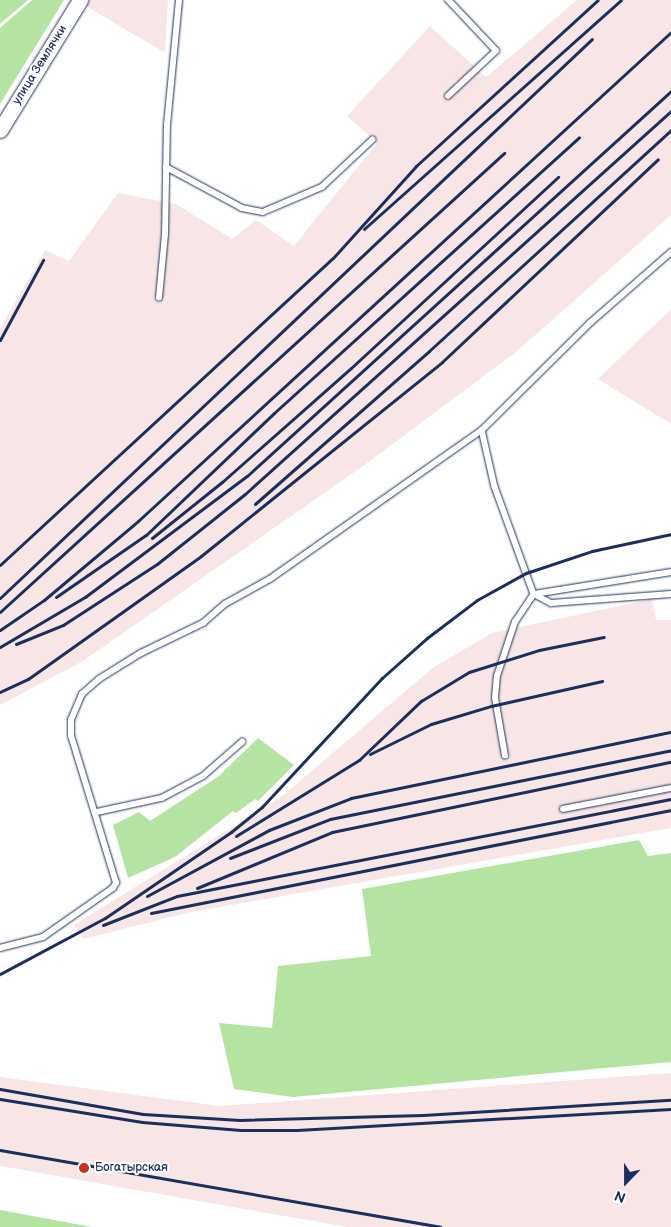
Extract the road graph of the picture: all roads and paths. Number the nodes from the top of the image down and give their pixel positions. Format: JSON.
{"nodes":[{"id":1,"x":80,"y":0,"type":"edge"},
{"id":2,"x":179,"y":0,"type":"edge"},
{"id":3,"x":448,"y":0,"type":"edge"},
{"id":4,"x":448,"y":96,"type":"dead end"},
{"id":5,"x":0,"y":130,"type":"edge"},
{"id":6,"x":372,"y":140,"type":"dead end"},
{"id":7,"x":166,"y":167,"type":"junction"},
{"id":8,"x":671,"y":252,"type":"edge"},
{"id":9,"x":159,"y":298,"type":"dead end"},
{"id":10,"x":482,"y":430,"type":"junction"},
{"id":11,"x":671,"y":572,"type":"edge"},
{"id":12,"x":534,"y":594,"type":"junction"},
{"id":13,"x":671,"y":594,"type":"edge"},
{"id":14,"x":242,"y":742,"type":"dead end"},
{"id":15,"x":505,"y":756,"type":"dead end"},
{"id":16,"x":671,"y":788,"type":"edge"},
{"id":17,"x":563,"y":809,"type":"dead end"},
{"id":18,"x":97,"y":812,"type":"junction"},
{"id":19,"x":0,"y":948,"type":"edge"}],
"edges":[{"from":1,"to":5,"type":"street","name":"улица Землячки"},
{"from":2,"to":7,"type":"lane"},
{"from":3,"to":4,"type":"lane"},
{"from":6,"to":7,"type":"lane"},
{"from":7,"to":9,"type":"lane"},
{"from":8,"to":10,"type":"lane"},
{"from":10,"to":12,"type":"lane"},
{"from":10,"to":18,"type":"lane"},
{"from":11,"to":12,"type":"lane"},
{"from":12,"to":13,"type":"lane"},
{"from":12,"to":15,"type":"lane"},
{"from":14,"to":18,"type":"lane"},
{"from":16,"to":17,"type":"lane"},
{"from":18,"to":19,"type":"lane"}]}
